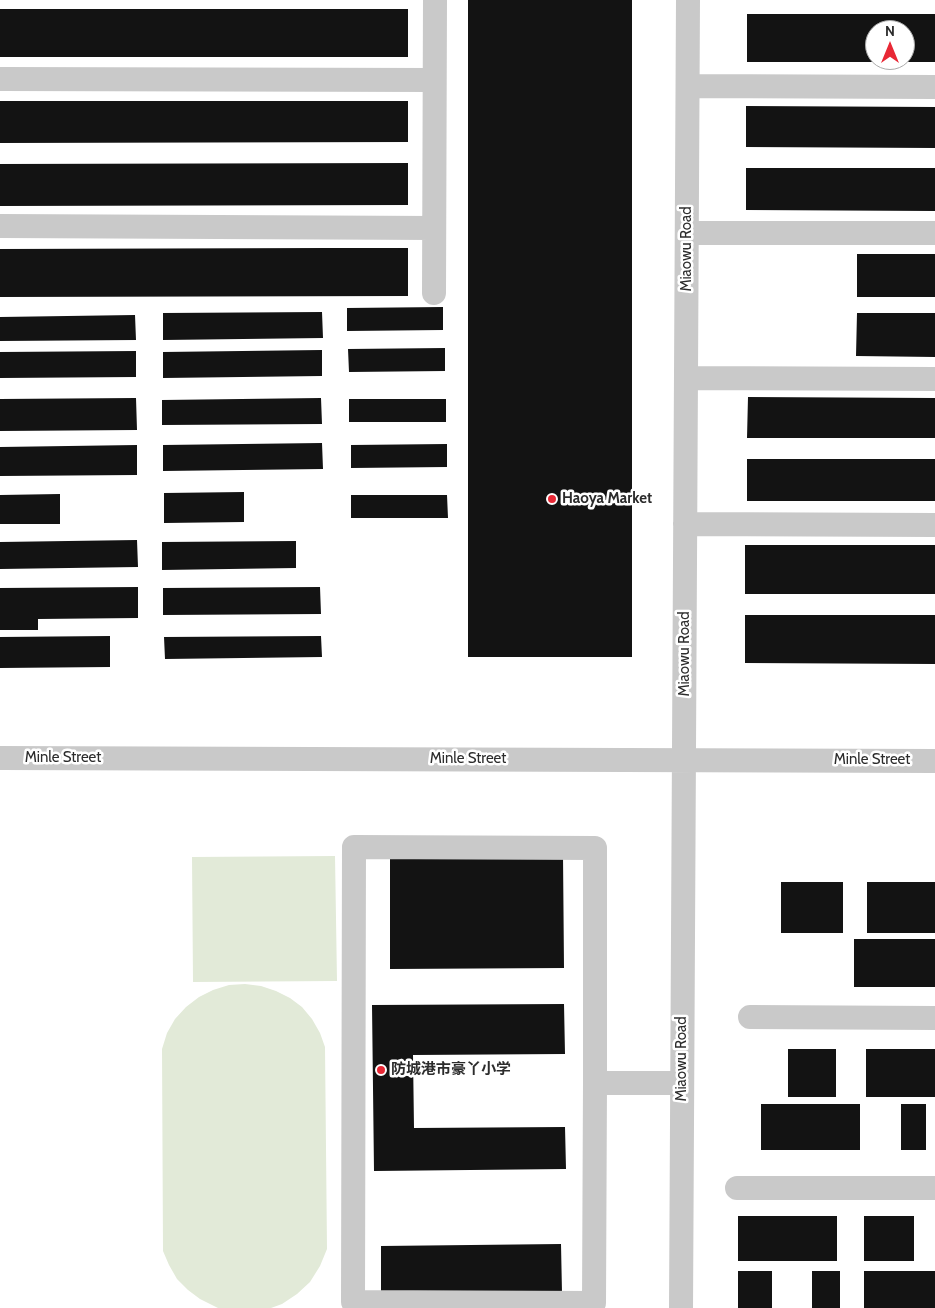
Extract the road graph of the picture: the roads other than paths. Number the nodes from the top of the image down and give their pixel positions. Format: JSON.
{"nodes":[{"id":1,"x":434,"y":0,"type":"edge"},
{"id":2,"x":688,"y":0,"type":"edge"},
{"id":3,"x":0,"y":79,"type":"edge"},
{"id":4,"x":434,"y":80,"type":"junction"},
{"id":5,"x":688,"y":86,"type":"junction"},
{"id":6,"x":935,"y":86,"type":"edge"},
{"id":7,"x":0,"y":226,"type":"edge"},
{"id":8,"x":434,"y":228,"type":"junction"},
{"id":9,"x":687,"y":232,"type":"junction"},
{"id":10,"x":935,"y":233,"type":"edge"},
{"id":11,"x":434,"y":293,"type":"dead end"},
{"id":12,"x":686,"y":378,"type":"junction"},
{"id":13,"x":935,"y":379,"type":"edge"},
{"id":14,"x":685,"y":524,"type":"junction"},
{"id":15,"x":935,"y":525,"type":"edge"},
{"id":16,"x":0,"y":758,"type":"edge"},
{"id":17,"x":684,"y":760,"type":"junction"},
{"id":18,"x":935,"y":761,"type":"edge"},
{"id":19,"x":750,"y":1017,"type":"dead end"},
{"id":20,"x":935,"y":1018,"type":"edge"},
{"id":21,"x":595,"y":1083,"type":"junction"},
{"id":22,"x":682,"y":1083,"type":"junction"},
{"id":23,"x":737,"y":1188,"type":"dead end"},
{"id":24,"x":935,"y":1188,"type":"edge"},
{"id":25,"x":681,"y":1308,"type":"edge"}],
"edges":[{"from":1,"to":4,"type":"street"},
{"from":2,"to":5,"type":"street","name":"Miaowu Road"},
{"from":3,"to":4,"type":"street"},
{"from":4,"to":8,"type":"street"},
{"from":5,"to":6,"type":"street"},
{"from":5,"to":9,"type":"street","name":"Miaowu Road"},
{"from":7,"to":8,"type":"street"},
{"from":8,"to":11,"type":"street"},
{"from":9,"to":10,"type":"street"},
{"from":9,"to":12,"type":"street","name":"Miaowu Road"},
{"from":12,"to":13,"type":"street"},
{"from":12,"to":14,"type":"street","name":"Miaowu Road"},
{"from":14,"to":15,"type":"street"},
{"from":14,"to":17,"type":"street","name":"Miaowu Road"},
{"from":16,"to":17,"type":"street","name":"Minle Street"},
{"from":17,"to":18,"type":"street","name":"Minle Street"},
{"from":17,"to":22,"type":"street","name":"Miaowu Road"},
{"from":19,"to":20,"type":"street"},
{"from":21,"to":21,"type":"street"},
{"from":21,"to":22,"type":"street"},
{"from":22,"to":25,"type":"street","name":"Miaowu Road"},
{"from":23,"to":24,"type":"street"}]}
